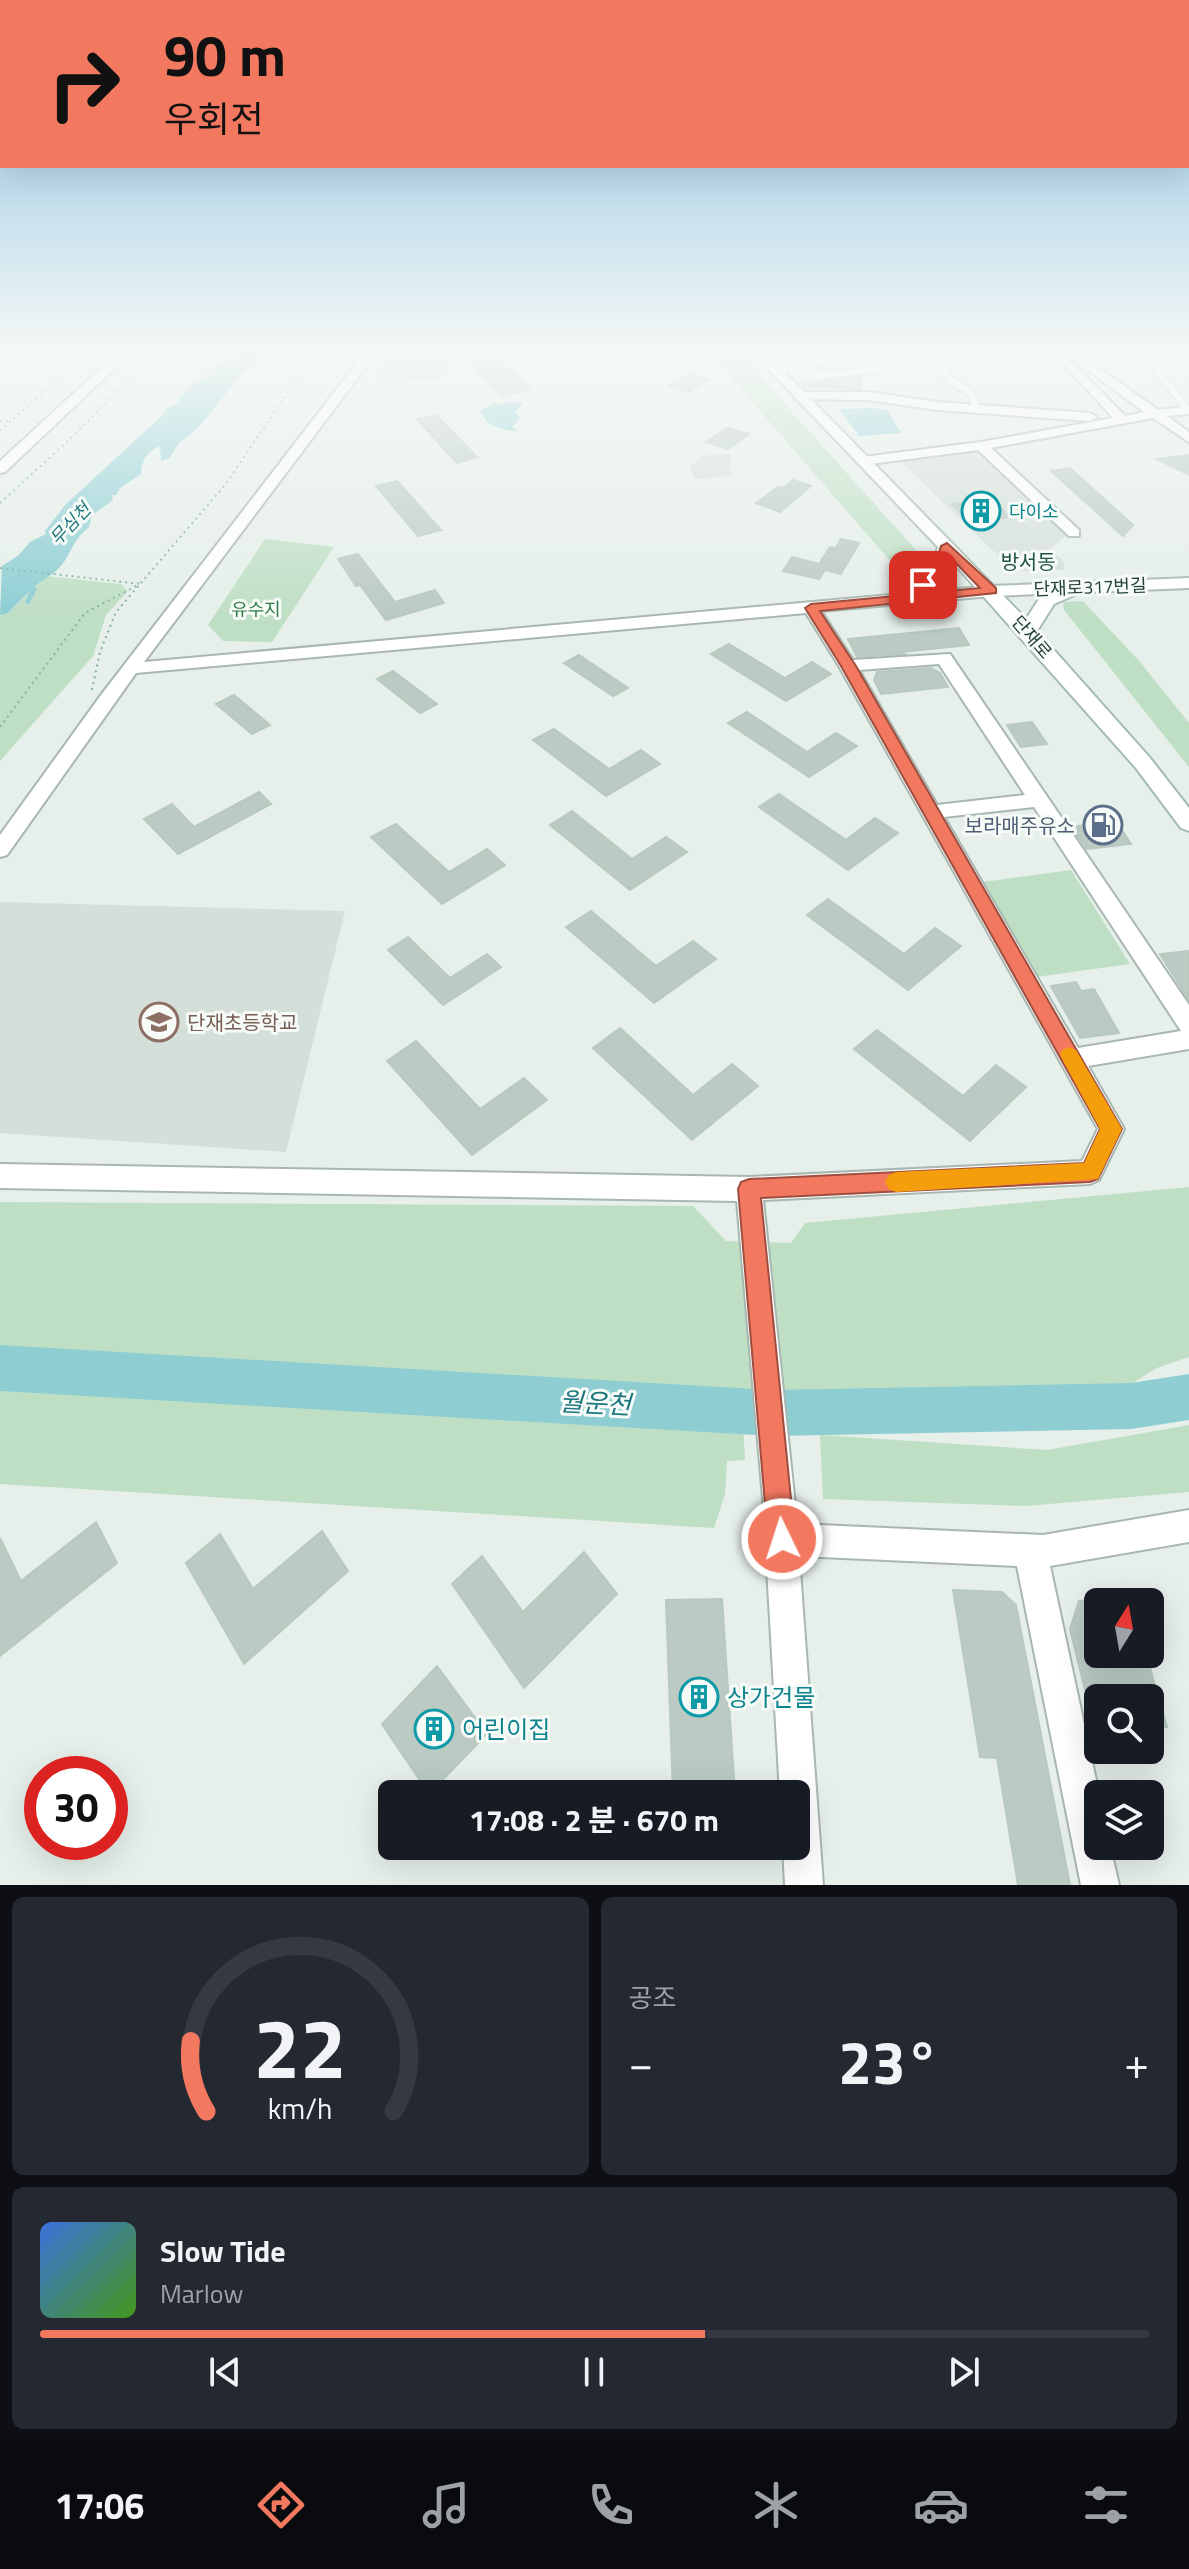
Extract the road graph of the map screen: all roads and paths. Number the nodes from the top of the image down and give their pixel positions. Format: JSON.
{"nodes":[{"id":1,"x":32,"y":439,"type":"edge"},
{"id":2,"x":70,"y":439,"type":"edge"},
{"id":3,"x":256,"y":439,"type":"edge"},
{"id":4,"x":305,"y":439,"type":"edge"},
{"id":5,"x":842,"y":439,"type":"edge"},
{"id":6,"x":1019,"y":439,"type":"edge"},
{"id":7,"x":981,"y":446,"type":"junction"},
{"id":8,"x":863,"y":461,"type":"junction"},
{"id":9,"x":0,"y":469,"type":"edge"},
{"id":10,"x":0,"y":503,"type":"edge"},
{"id":11,"x":1074,"y":533,"type":"dead end"},
{"id":12,"x":947,"y":546,"type":"junction"},
{"id":13,"x":0,"y":568,"type":"edge"},
{"id":14,"x":1189,"y":583,"type":"edge"},
{"id":15,"x":141,"y":584,"type":"junction"},
{"id":16,"x":1078,"y":587,"type":"junction"},
{"id":17,"x":991,"y":591,"type":"junction"},
{"id":18,"x":901,"y":599,"type":"junction"},
{"id":19,"x":811,"y":608,"type":"junction"},
{"id":20,"x":1027,"y":632,"type":"junction"},
{"id":21,"x":848,"y":666,"type":"junction"},
{"id":22,"x":131,"y":668,"type":"junction"},
{"id":23,"x":107,"y":699,"type":"junction"},
{"id":24,"x":0,"y":727,"type":"edge"},
{"id":25,"x":1039,"y":800,"type":"junction"},
{"id":26,"x":932,"y":812,"type":"junction"},
{"id":27,"x":1189,"y":823,"type":"edge"},
{"id":28,"x":0,"y":850,"type":"edge"},
{"id":29,"x":1189,"y":1024,"type":"edge"},
{"id":30,"x":1189,"y":1039,"type":"edge"},
{"id":31,"x":1071,"y":1059,"type":"junction"},
{"id":32,"x":0,"y":1176,"type":"edge"},
{"id":33,"x":749,"y":1189,"type":"junction"},
{"id":34,"x":1189,"y":1526,"type":"edge"},
{"id":35,"x":782,"y":1539,"type":"junction"},
{"id":36,"x":1030,"y":1550,"type":"junction"},
{"id":37,"x":804,"y":1885,"type":"edge"},
{"id":38,"x":1100,"y":1885,"type":"edge"}],
"edges":[{"from":1,"to":9,"type":"street"},
{"from":2,"to":10,"type":"path"},
{"from":3,"to":15,"type":"path"},
{"from":4,"to":22,"type":"street"},
{"from":5,"to":8,"type":"street","name":"단재로"},
{"from":6,"to":7,"type":"street"},
{"from":7,"to":8,"type":"street"},
{"from":7,"to":11,"type":"street"},
{"from":8,"to":12,"type":"street","name":"단재로"},
{"from":12,"to":17,"type":"street","name":"단재로"},
{"from":12,"to":18,"type":"street"},
{"from":13,"to":15,"type":"path"},
{"from":14,"to":16,"type":"street","name":"단재로317번길"},
{"from":15,"to":23,"type":"path"},
{"from":15,"to":24,"type":"path"},
{"from":16,"to":17,"type":"street","name":"단재로317번길"},
{"from":16,"to":20,"type":"street"},
{"from":17,"to":18,"type":"street","name":"단재로317번길"},
{"from":17,"to":20,"type":"street","name":"단재로"},
{"from":18,"to":19,"type":"street","name":"단재로317번길"},
{"from":19,"to":21,"type":"street"},
{"from":19,"to":22,"type":"street","name":"단재로317번길"},
{"from":20,"to":27,"type":"street","name":"단재로"},
{"from":21,"to":25,"type":"street"},
{"from":21,"to":26,"type":"street"},
{"from":22,"to":23,"type":"street"},
{"from":23,"to":28,"type":"street"},
{"from":25,"to":26,"type":"street"},
{"from":25,"to":29,"type":"street"},
{"from":26,"to":31,"type":"street"},
{"from":30,"to":31,"type":"street"},
{"from":31,"to":33,"type":"street"},
{"from":32,"to":33,"type":"street"},
{"from":33,"to":35,"type":"street"},
{"from":34,"to":36,"type":"street"},
{"from":35,"to":36,"type":"street"},
{"from":35,"to":37,"type":"street"},
{"from":36,"to":38,"type":"street"}]}
